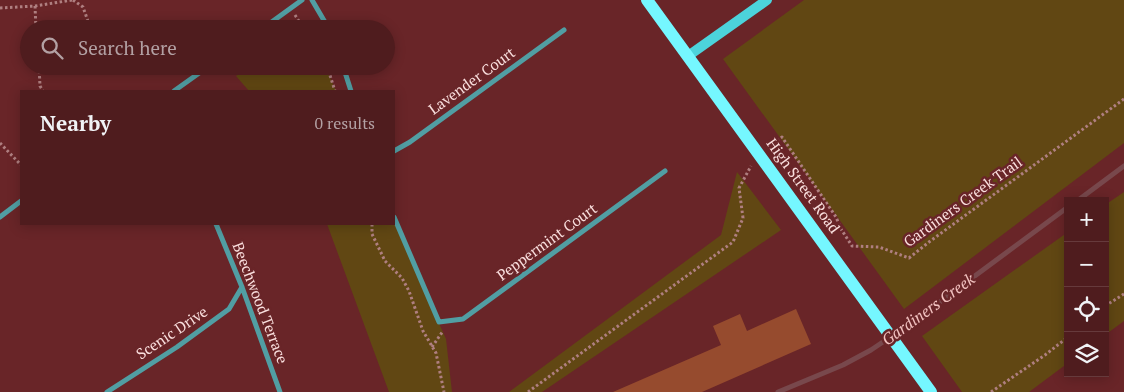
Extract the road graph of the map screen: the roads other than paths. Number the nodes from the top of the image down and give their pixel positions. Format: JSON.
{"nodes":[{"id":1,"x":302,"y":0,"type":"edge"},
{"id":2,"x":312,"y":0,"type":"edge"},
{"id":3,"x":647,"y":0,"type":"edge"},
{"id":4,"x":767,"y":0,"type":"edge"},
{"id":5,"x":274,"y":20,"type":"edge"},
{"id":6,"x":324,"y":20,"type":"edge"},
{"id":7,"x":564,"y":30,"type":"dead end"},
{"id":8,"x":688,"y":56,"type":"junction"},
{"id":9,"x":196,"y":75,"type":"edge"},
{"id":10,"x":346,"y":75,"type":"edge"},
{"id":11,"x":175,"y":90,"type":"edge"},
{"id":12,"x":351,"y":90,"type":"edge"},
{"id":13,"x":395,"y":150,"type":"edge"},
{"id":14,"x":665,"y":171,"type":"dead end"},
{"id":15,"x":20,"y":202,"type":"edge"},
{"id":16,"x":0,"y":217,"type":"edge"},
{"id":17,"x":395,"y":219,"type":"edge"},
{"id":18,"x":216,"y":225,"type":"edge"},
{"id":19,"x":242,"y":287,"type":"junction"},
{"id":20,"x":107,"y":392,"type":"edge"},
{"id":21,"x":280,"y":392,"type":"edge"},
{"id":22,"x":931,"y":392,"type":"edge"}],
"edges":[{"from":1,"to":5,"type":"street"},
{"from":2,"to":6,"type":"street"},
{"from":3,"to":8,"type":"main road","name":"High Street Road"},
{"from":4,"to":8,"type":"street"},
{"from":7,"to":13,"type":"street","name":"Lavender Court"},
{"from":8,"to":22,"type":"main road","name":"High Street Road"},
{"from":9,"to":11,"type":"street"},
{"from":10,"to":12,"type":"street"},
{"from":14,"to":17,"type":"street","name":"Peppermint Court"},
{"from":15,"to":16,"type":"street"},
{"from":18,"to":19,"type":"street","name":"Beechwood Terrace"},
{"from":19,"to":20,"type":"street","name":"Scenic Drive"},
{"from":19,"to":21,"type":"street","name":"Beechwood Terrace"}]}
